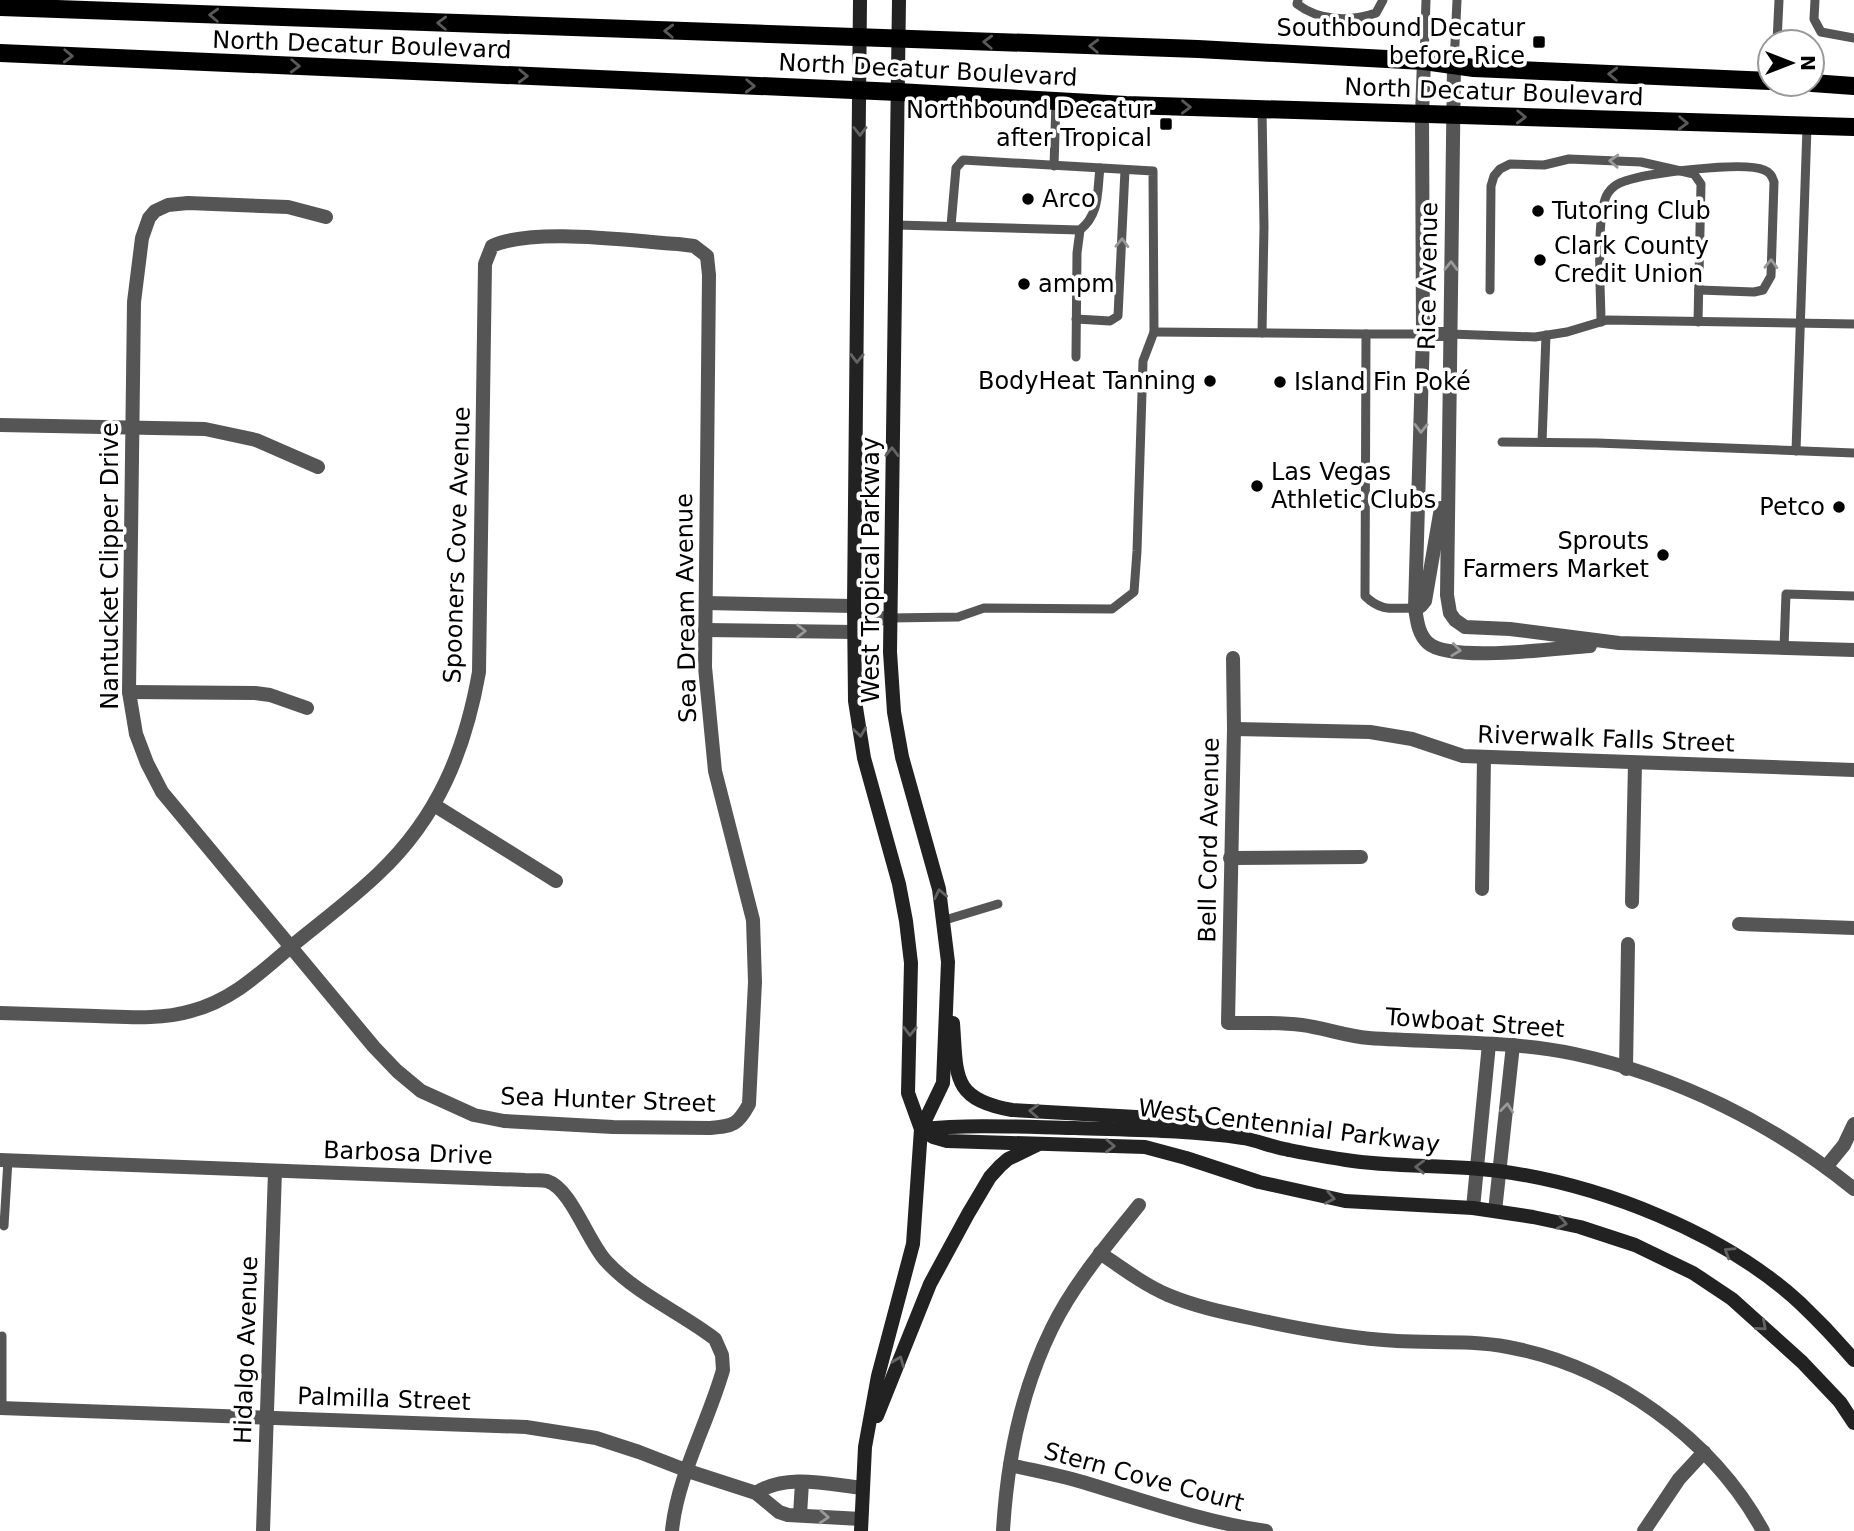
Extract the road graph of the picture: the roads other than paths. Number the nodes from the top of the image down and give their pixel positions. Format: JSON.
{"nodes":[{"id":1,"x":860,"y":0,"type":"edge"},
{"id":2,"x":899,"y":0,"type":"edge"},
{"id":3,"x":1383,"y":0,"type":"edge"},
{"id":4,"x":1426,"y":0,"type":"edge"},
{"id":5,"x":1457,"y":0,"type":"edge"},
{"id":6,"x":1779,"y":0,"type":"edge"},
{"id":7,"x":1815,"y":0,"type":"edge"},
{"id":8,"x":1298,"y":2,"type":"edge"},
{"id":9,"x":0,"y":7,"type":"edge"},
{"id":10,"x":1778,"y":28,"type":"edge"},
{"id":11,"x":860,"y":38,"type":"junction"},
{"id":12,"x":1854,"y":38,"type":"edge"},
{"id":13,"x":899,"y":39,"type":"junction"},
{"id":14,"x":0,"y":54,"type":"edge"},
{"id":15,"x":1424,"y":61,"type":"junction"},
{"id":16,"x":1454,"y":65,"type":"junction"},
{"id":17,"x":1756,"y":80,"type":"edge"},
{"id":18,"x":1826,"y":84,"type":"edge"},
{"id":19,"x":1854,"y":86,"type":"edge"},
{"id":20,"x":860,"y":91,"type":"junction"},
{"id":21,"x":898,"y":92,"type":"junction"},
{"id":22,"x":1056,"y":100,"type":"junction"},
{"id":23,"x":1262,"y":108,"type":"junction"},
{"id":24,"x":1422,"y":115,"type":"junction"},
{"id":25,"x":1453,"y":115,"type":"junction"},
{"id":26,"x":1807,"y":127,"type":"junction"},
{"id":27,"x":1854,"y":127,"type":"edge"},
{"id":28,"x":1054,"y":166,"type":"junction"},
{"id":29,"x":1100,"y":168,"type":"junction"},
{"id":30,"x":1125,"y":170,"type":"junction"},
{"id":31,"x":1681,"y":172,"type":"junction"},
{"id":32,"x":326,"y":217,"type":"dead end"},
{"id":33,"x":895,"y":225,"type":"junction"},
{"id":34,"x":951,"y":226,"type":"junction"},
{"id":35,"x":1080,"y":230,"type":"junction"},
{"id":36,"x":707,"y":256,"type":"joint"},
{"id":37,"x":1490,"y":290,"type":"dead end"},
{"id":38,"x":1699,"y":290,"type":"junction"},
{"id":39,"x":1076,"y":319,"type":"junction"},
{"id":40,"x":1601,"y":321,"type":"junction"},
{"id":41,"x":1698,"y":321,"type":"junction"},
{"id":42,"x":1800,"y":322,"type":"junction"},
{"id":43,"x":1854,"y":324,"type":"edge"},
{"id":44,"x":1154,"y":332,"type":"junction"},
{"id":45,"x":1262,"y":333,"type":"junction"},
{"id":46,"x":1366,"y":334,"type":"junction"},
{"id":47,"x":1423,"y":334,"type":"junction"},
{"id":48,"x":1450,"y":334,"type":"junction"},
{"id":49,"x":1546,"y":335,"type":"junction"},
{"id":50,"x":1076,"y":357,"type":"dead end"},
{"id":51,"x":0,"y":425,"type":"edge"},
{"id":52,"x":131,"y":427,"type":"junction"},
{"id":53,"x":1502,"y":442,"type":"dead end"},
{"id":54,"x":1542,"y":442,"type":"junction"},
{"id":55,"x":1796,"y":451,"type":"junction"},
{"id":56,"x":1854,"y":453,"type":"edge"},
{"id":57,"x":318,"y":467,"type":"dead end"},
{"id":58,"x":1448,"y":472,"type":"junction"},
{"id":59,"x":1854,"y":596,"type":"edge"},
{"id":60,"x":706,"y":603,"type":"junction"},
{"id":61,"x":766,"y":604,"type":"junction"},
{"id":62,"x":1415,"y":608,"type":"junction"},
{"id":63,"x":890,"y":618,"type":"junction"},
{"id":64,"x":854,"y":619,"type":"junction"},
{"id":65,"x":705,"y":631,"type":"junction"},
{"id":66,"x":765,"y":631,"type":"junction"},
{"id":67,"x":1619,"y":643,"type":"junction"},
{"id":68,"x":1784,"y":648,"type":"junction"},
{"id":69,"x":1854,"y":650,"type":"edge"},
{"id":70,"x":1233,"y":658,"type":"dead end"},
{"id":71,"x":129,"y":692,"type":"junction"},
{"id":72,"x":307,"y":708,"type":"dead end"},
{"id":73,"x":1234,"y":729,"type":"junction"},
{"id":74,"x":1485,"y":757,"type":"junction"},
{"id":75,"x":1635,"y":763,"type":"junction"},
{"id":76,"x":1854,"y":771,"type":"edge"},
{"id":77,"x":433,"y":805,"type":"junction"},
{"id":78,"x":1361,"y":857,"type":"dead end"},
{"id":79,"x":1230,"y":858,"type":"junction"},
{"id":80,"x":556,"y":881,"type":"dead end"},
{"id":81,"x":1482,"y":889,"type":"dead end"},
{"id":82,"x":1632,"y":902,"type":"dead end"},
{"id":83,"x":999,"y":904,"type":"dead end"},
{"id":84,"x":945,"y":920,"type":"junction"},
{"id":85,"x":1739,"y":924,"type":"dead end"},
{"id":86,"x":1854,"y":928,"type":"edge"},
{"id":87,"x":1628,"y":944,"type":"dead end"},
{"id":88,"x":291,"y":947,"type":"junction"},
{"id":89,"x":948,"y":962,"type":"junction"},
{"id":90,"x":0,"y":1013,"type":"edge"},
{"id":91,"x":1228,"y":1023,"type":"joint"},
{"id":92,"x":1489,"y":1044,"type":"junction"},
{"id":93,"x":1513,"y":1045,"type":"junction"},
{"id":94,"x":1626,"y":1069,"type":"junction"},
{"id":95,"x":741,"y":1120,"type":"joint"},
{"id":96,"x":1854,"y":1125,"type":"edge"},
{"id":97,"x":921,"y":1129,"type":"junction"},
{"id":98,"x":1246,"y":1139,"type":"junction"},
{"id":99,"x":1042,"y":1143,"type":"junction"},
{"id":100,"x":4,"y":1160,"type":"edge"},
{"id":101,"x":1826,"y":1167,"type":"junction"},
{"id":102,"x":1476,"y":1168,"type":"junction"},
{"id":103,"x":275,"y":1171,"type":"junction"},
{"id":104,"x":1501,"y":1171,"type":"junction"},
{"id":105,"x":1854,"y":1189,"type":"edge"},
{"id":106,"x":1139,"y":1205,"type":"dead end"},
{"id":107,"x":1473,"y":1208,"type":"junction"},
{"id":108,"x":1495,"y":1211,"type":"junction"},
{"id":109,"x":4,"y":1226,"type":"dead end"},
{"id":110,"x":1100,"y":1254,"type":"junction"},
{"id":111,"x":2,"y":1336,"type":"dead end"},
{"id":112,"x":1854,"y":1360,"type":"edge"},
{"id":113,"x":1,"y":1408,"type":"edge"},
{"id":114,"x":267,"y":1418,"type":"junction"},
{"id":115,"x":1854,"y":1423,"type":"edge"},
{"id":116,"x":865,"y":1447,"type":"junction"},
{"id":117,"x":1704,"y":1452,"type":"junction"},
{"id":118,"x":1010,"y":1465,"type":"junction"},
{"id":119,"x":688,"y":1471,"type":"junction"},
{"id":120,"x":803,"y":1482,"type":"junction"},
{"id":121,"x":862,"y":1488,"type":"junction"},
{"id":122,"x":755,"y":1493,"type":"junction"},
{"id":123,"x":800,"y":1515,"type":"junction"},
{"id":124,"x":861,"y":1525,"type":"edge"},
{"id":125,"x":263,"y":1531,"type":"edge"},
{"id":126,"x":672,"y":1531,"type":"edge"},
{"id":127,"x":1003,"y":1531,"type":"edge"},
{"id":128,"x":1266,"y":1531,"type":"edge"},
{"id":129,"x":1644,"y":1531,"type":"edge"},
{"id":130,"x":1763,"y":1531,"type":"edge"}],
"edges":[{"from":1,"to":11,"type":"main road","name":"West Tropical Parkway"},
{"from":2,"to":13,"type":"main road","name":"West Tropical Parkway"},
{"from":3,"to":8,"type":"lane"},
{"from":4,"to":15,"type":"lane"},
{"from":5,"to":16,"type":"lane"},
{"from":6,"to":10,"type":"lane"},
{"from":7,"to":12,"type":"lane"},
{"from":11,"to":9,"type":"main road","name":"North Decatur Boulevard","one_way":true},
{"from":11,"to":13,"type":"main road","name":"North Decatur Boulevard"},
{"from":11,"to":20,"type":"main road","name":"West Tropical Parkway"},
{"from":15,"to":13,"type":"main road","name":"North Decatur Boulevard","one_way":true},
{"from":13,"to":21,"type":"main road","name":"West Tropical Parkway"},
{"from":14,"to":20,"type":"main road","name":"North Decatur Boulevard","one_way":true},
{"from":15,"to":16,"type":"main road","name":"North Decatur Boulevard"},
{"from":15,"to":24,"type":"street","name":"Rice Avenue"},
{"from":17,"to":16,"type":"main road","name":"North Decatur Boulevard","one_way":true},
{"from":16,"to":25,"type":"street","name":"Rice Avenue"},
{"from":18,"to":19,"type":"main road"},
{"from":20,"to":21,"type":"main road","name":"North Decatur Boulevard"},
{"from":20,"to":64,"type":"main road","name":"West Tropical Parkway","one_way":true},
{"from":21,"to":22,"type":"main road","name":"North Decatur Boulevard"},
{"from":21,"to":33,"type":"main road","name":"West Tropical Parkway"},
{"from":22,"to":23,"type":"main road","name":"North Decatur Boulevard","one_way":true},
{"from":22,"to":28,"type":"lane"},
{"from":23,"to":24,"type":"main road","name":"North Decatur Boulevard"},
{"from":23,"to":45,"type":"lane"},
{"from":24,"to":25,"type":"main road","name":"North Decatur Boulevard"},
{"from":24,"to":47,"type":"street","name":"Rice Avenue"},
{"from":25,"to":26,"type":"main road","name":"North Decatur Boulevard","one_way":true},
{"from":48,"to":25,"type":"street","name":"Rice Avenue","one_way":true},
{"from":26,"to":27,"type":"main road","name":"North Decatur Boulevard"},
{"from":26,"to":42,"type":"lane"},
{"from":28,"to":29,"type":"lane"},
{"from":28,"to":34,"type":"lane"},
{"from":29,"to":30,"type":"lane"},
{"from":29,"to":35,"type":"lane"},
{"from":39,"to":30,"type":"lane","one_way":true},
{"from":30,"to":44,"type":"lane"},
{"from":31,"to":37,"type":"lane","one_way":true},
{"from":31,"to":38,"type":"lane"},
{"from":38,"to":31,"type":"lane","one_way":true},
{"from":31,"to":40,"type":"lane"},
{"from":32,"to":52,"type":"street","name":"Nantucket Clipper Drive"},
{"from":33,"to":34,"type":"lane"},
{"from":63,"to":33,"type":"main road","name":"West Tropical Parkway","one_way":true},
{"from":34,"to":35,"type":"lane"},
{"from":35,"to":39,"type":"lane"},
{"from":36,"to":60,"type":"street","name":"Sea Dream Avenue"},
{"from":36,"to":77,"type":"street","name":"Spooners Cove Avenue"},
{"from":38,"to":41,"type":"lane"},
{"from":39,"to":50,"type":"lane"},
{"from":40,"to":41,"type":"lane"},
{"from":40,"to":49,"type":"lane"},
{"from":41,"to":42,"type":"lane"},
{"from":42,"to":43,"type":"lane"},
{"from":42,"to":55,"type":"lane"},
{"from":44,"to":45,"type":"lane"},
{"from":44,"to":63,"type":"lane"},
{"from":45,"to":46,"type":"lane"},
{"from":46,"to":47,"type":"lane"},
{"from":46,"to":62,"type":"lane"},
{"from":47,"to":48,"type":"street"},
{"from":47,"to":62,"type":"street","name":"Rice Avenue","one_way":true},
{"from":48,"to":49,"type":"lane"},
{"from":48,"to":58,"type":"street","name":"Rice Avenue"},
{"from":49,"to":54,"type":"lane"},
{"from":51,"to":52,"type":"street"},
{"from":52,"to":57,"type":"street"},
{"from":52,"to":71,"type":"street","name":"Nantucket Clipper Drive"},
{"from":53,"to":54,"type":"lane"},
{"from":54,"to":55,"type":"lane"},
{"from":55,"to":56,"type":"lane"},
{"from":58,"to":62,"type":"street"},
{"from":58,"to":67,"type":"street","name":"Rice Avenue"},
{"from":59,"to":68,"type":"lane"},
{"from":60,"to":61,"type":"street"},
{"from":60,"to":65,"type":"street","name":"Sea Dream Avenue"},
{"from":61,"to":64,"type":"street"},
{"from":61,"to":66,"type":"street"},
{"from":62,"to":67,"type":"street","name":"Rice Avenue","one_way":true},
{"from":63,"to":64,"type":"street"},
{"from":84,"to":63,"type":"main road","name":"West Tropical Parkway","one_way":true},
{"from":66,"to":64,"type":"street","one_way":true},
{"from":64,"to":97,"type":"main road","name":"West Tropical Parkway","one_way":true},
{"from":65,"to":66,"type":"street"},
{"from":65,"to":95,"type":"street","name":"Sea Dream Avenue"},
{"from":67,"to":68,"type":"street"},
{"from":68,"to":69,"type":"street"},
{"from":70,"to":73,"type":"street","name":"Bell Cord Avenue"},
{"from":71,"to":72,"type":"street"},
{"from":71,"to":88,"type":"street","name":"Nantucket Clipper Drive"},
{"from":73,"to":74,"type":"street","name":"Riverwalk Falls Street"},
{"from":73,"to":79,"type":"street","name":"Bell Cord Avenue"},
{"from":74,"to":75,"type":"street","name":"Riverwalk Falls Street"},
{"from":74,"to":81,"type":"street"},
{"from":75,"to":76,"type":"street","name":"Riverwalk Falls Street"},
{"from":75,"to":82,"type":"street"},
{"from":77,"to":80,"type":"street"},
{"from":77,"to":88,"type":"street","name":"Spooners Cove Avenue"},
{"from":78,"to":79,"type":"street"},
{"from":79,"to":91,"type":"street","name":"Bell Cord Avenue"},
{"from":83,"to":84,"type":"lane"},
{"from":84,"to":89,"type":"main road","name":"West Tropical Parkway"},
{"from":85,"to":86,"type":"street"},
{"from":87,"to":94,"type":"street"},
{"from":88,"to":90,"type":"street","name":"Spooners Cove Avenue"},
{"from":88,"to":95,"type":"street","name":"Sea Hunter Street"},
{"from":89,"to":97,"type":"main road","name":"West Tropical Parkway"},
{"from":98,"to":89,"type":"main road","one_way":true},
{"from":91,"to":92,"type":"street","name":"Towboat Street"},
{"from":92,"to":93,"type":"street","name":"Towboat Street"},
{"from":92,"to":102,"type":"street"},
{"from":93,"to":94,"type":"street","name":"Towboat Street"},
{"from":104,"to":93,"type":"street","one_way":true},
{"from":94,"to":101,"type":"street","name":"Towboat Street"},
{"from":96,"to":101,"type":"street"},
{"from":97,"to":98,"type":"main road","name":"West Centennial Parkway"},
{"from":97,"to":99,"type":"main road","name":"West Centennial Parkway"},
{"from":97,"to":116,"type":"main road","name":"West Tropical Parkway"},
{"from":102,"to":98,"type":"main road","name":"West Centennial Parkway","one_way":true},
{"from":99,"to":107,"type":"main road","name":"West Centennial Parkway","one_way":true},
{"from":116,"to":99,"type":"main road","one_way":true},
{"from":100,"to":103,"type":"street","name":"Barbosa Drive"},
{"from":100,"to":109,"type":"lane"},
{"from":101,"to":105,"type":"street","name":"Towboat Street"},
{"from":102,"to":104,"type":"main road","name":"West Centennial Parkway"},
{"from":102,"to":107,"type":"street"},
{"from":103,"to":114,"type":"street","name":"Hidalgo Avenue"},
{"from":103,"to":119,"type":"street","name":"Barbosa Drive"},
{"from":104,"to":108,"type":"street"},
{"from":112,"to":104,"type":"main road","name":"West Centennial Parkway","one_way":true},
{"from":106,"to":110,"type":"street"},
{"from":107,"to":108,"type":"main road","name":"West Centennial Parkway"},
{"from":108,"to":115,"type":"main road","name":"West Centennial Parkway","one_way":true},
{"from":110,"to":117,"type":"street"},
{"from":110,"to":118,"type":"street"},
{"from":111,"to":113,"type":"lane"},
{"from":113,"to":114,"type":"street","name":"Palmilla Street"},
{"from":114,"to":119,"type":"street","name":"Palmilla Street"},
{"from":114,"to":125,"type":"street","name":"Hidalgo Avenue"},
{"from":116,"to":121,"type":"main road","name":"West Tropical Parkway"},
{"from":117,"to":129,"type":"street"},
{"from":117,"to":130,"type":"street"},
{"from":118,"to":127,"type":"street"},
{"from":118,"to":128,"type":"street","name":"Stern Cove Court"},
{"from":119,"to":122,"type":"street","name":"Palmilla Street"},
{"from":119,"to":126,"type":"street"},
{"from":120,"to":121,"type":"street"},
{"from":120,"to":122,"type":"street"},
{"from":120,"to":123,"type":"street"},
{"from":121,"to":124,"type":"main road","name":"West Tropical Parkway"},
{"from":122,"to":123,"type":"street","name":"Palmilla Street"},
{"from":123,"to":124,"type":"street","name":"Palmilla Street","one_way":true}]}
